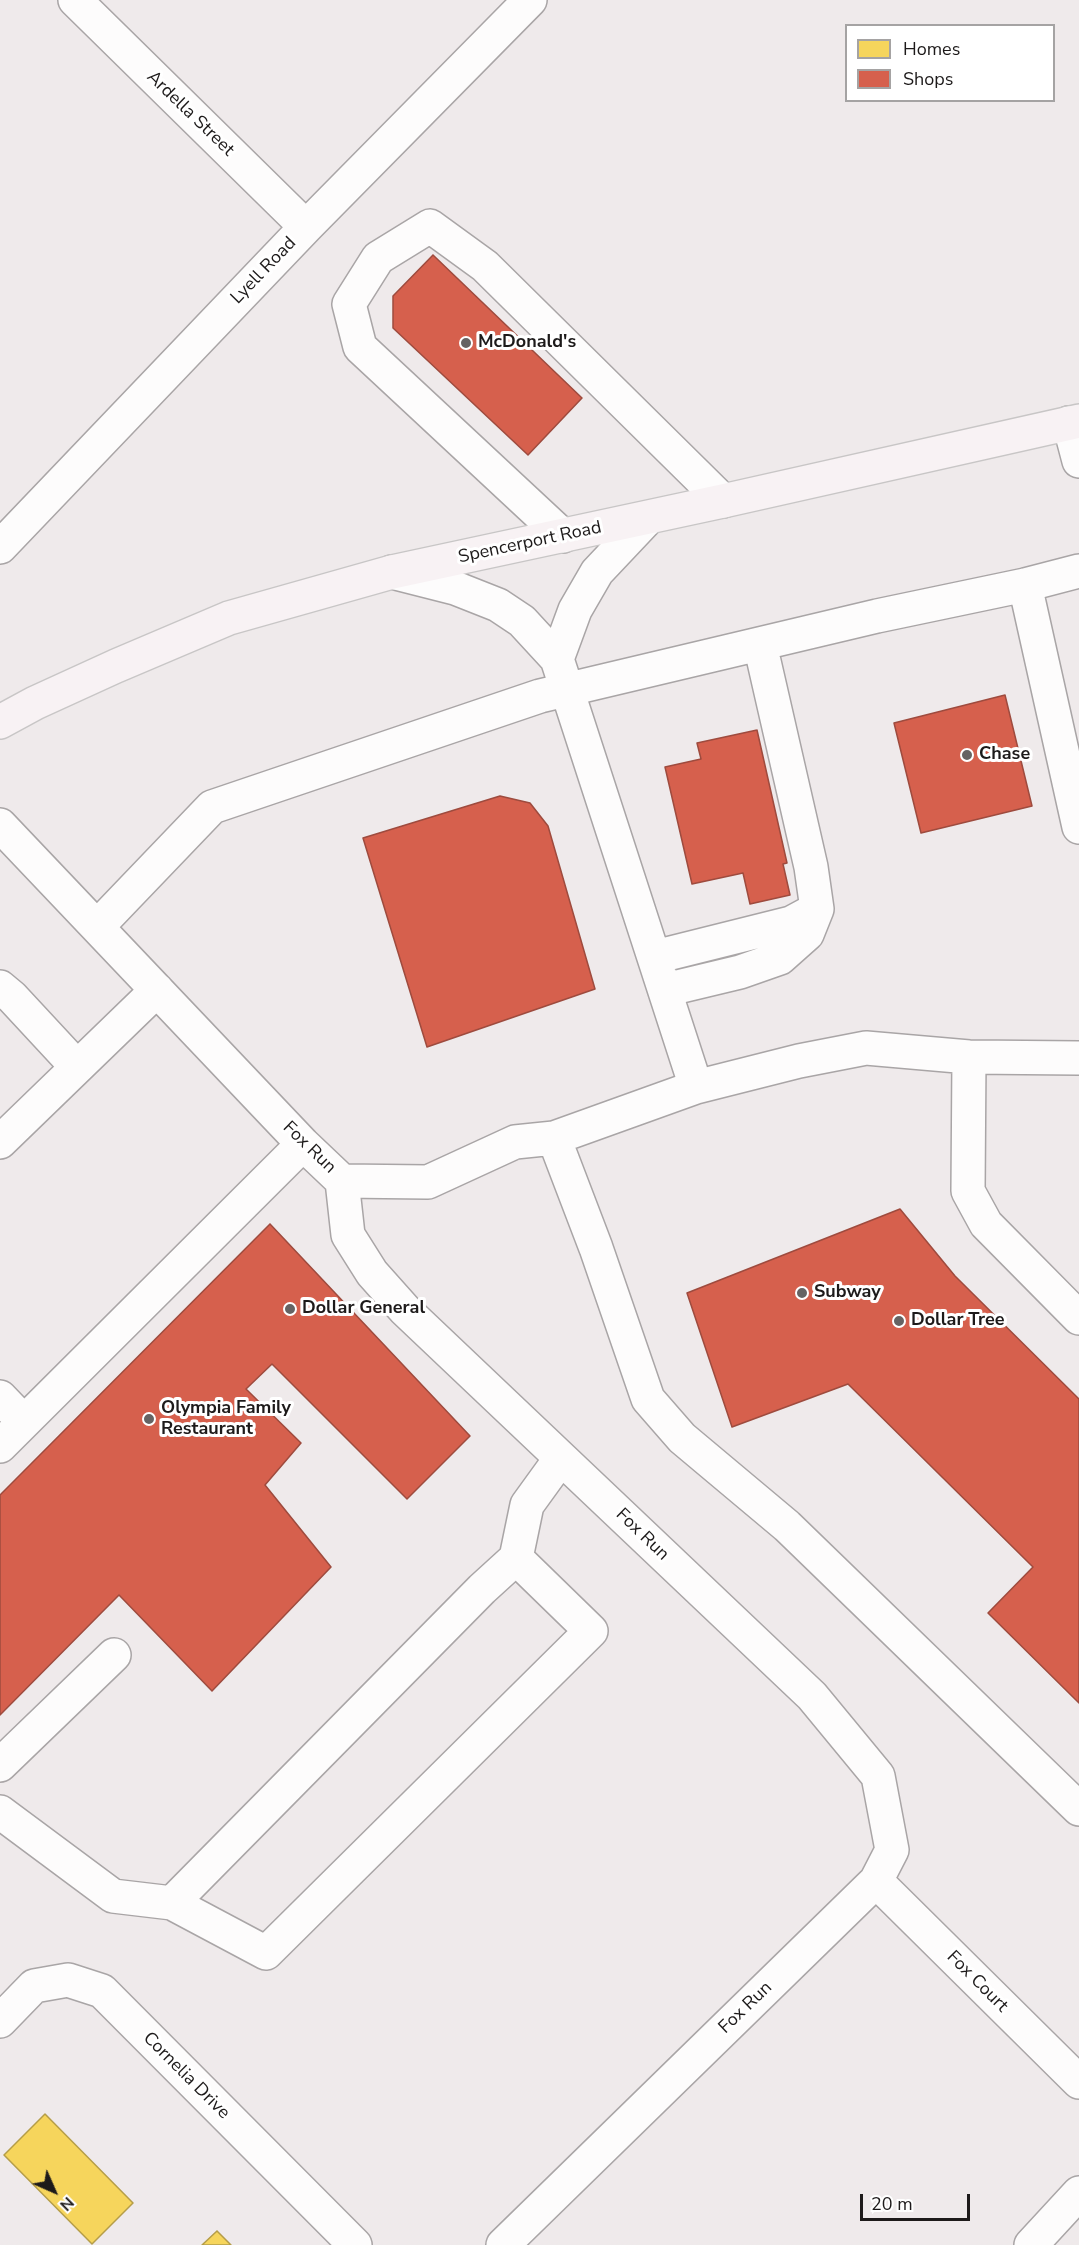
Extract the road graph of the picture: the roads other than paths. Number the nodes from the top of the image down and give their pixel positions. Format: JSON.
{"nodes":[{"id":1,"x":75,"y":0,"type":"edge"},
{"id":2,"x":530,"y":0,"type":"edge"},
{"id":3,"x":306,"y":227,"type":"junction"},
{"id":4,"x":1074,"y":422,"type":"edge"},
{"id":5,"x":1079,"y":461,"type":"edge"},
{"id":6,"x":723,"y":501,"type":"junction"},
{"id":7,"x":648,"y":518,"type":"junction"},
{"id":8,"x":563,"y":536,"type":"junction"},
{"id":9,"x":1,"y":546,"type":"edge"},
{"id":10,"x":1079,"y":571,"type":"edge"},
{"id":11,"x":392,"y":572,"type":"junction"},
{"id":12,"x":1025,"y":585,"type":"junction"},
{"id":13,"x":760,"y":644,"type":"junction"},
{"id":14,"x":561,"y":674,"type":"junction"},
{"id":15,"x":0,"y":723,"type":"edge"},
{"id":16,"x":0,"y":825,"type":"edge"},
{"id":17,"x":1079,"y":827,"type":"edge"},
{"id":18,"x":817,"y":909,"type":"junction"},
{"id":19,"x":97,"y":927,"type":"junction"},
{"id":20,"x":655,"y":957,"type":"junction"},
{"id":21,"x":0,"y":987,"type":"edge"},
{"id":22,"x":157,"y":990,"type":"junction"},
{"id":23,"x":665,"y":990,"type":"junction"},
{"id":24,"x":969,"y":1057,"type":"junction"},
{"id":25,"x":1079,"y":1058,"type":"edge"},
{"id":26,"x":77,"y":1067,"type":"junction"},
{"id":27,"x":696,"y":1087,"type":"junction"},
{"id":28,"x":554,"y":1138,"type":"junction"},
{"id":29,"x":0,"y":1142,"type":"edge"},
{"id":30,"x":303,"y":1144,"type":"junction"},
{"id":31,"x":342,"y":1180,"type":"junction"},
{"id":32,"x":1079,"y":1318,"type":"edge"},
{"id":33,"x":0,"y":1397,"type":"edge"},
{"id":34,"x":24,"y":1422,"type":"junction"},
{"id":35,"x":0,"y":1446,"type":"edge"},
{"id":36,"x":561,"y":1458,"type":"junction"},
{"id":37,"x":516,"y":1558,"type":"junction"},
{"id":38,"x":114,"y":1655,"type":"dead end"},
{"id":39,"x":0,"y":1765,"type":"edge"},
{"id":40,"x":1079,"y":1809,"type":"edge"},
{"id":41,"x":0,"y":1812,"type":"edge"},
{"id":42,"x":876,"y":1881,"type":"junction"},
{"id":43,"x":172,"y":1903,"type":"junction"},
{"id":44,"x":0,"y":2021,"type":"edge"},
{"id":45,"x":1079,"y":2082,"type":"edge"},
{"id":46,"x":1079,"y":2193,"type":"edge"},
{"id":47,"x":354,"y":2245,"type":"edge"},
{"id":48,"x":503,"y":2245,"type":"edge"},
{"id":49,"x":1032,"y":2245,"type":"edge"}],
"edges":[{"from":1,"to":3,"type":"street","name":"Ardella Street"},
{"from":2,"to":3,"type":"street","name":"Lyell Road"},
{"from":3,"to":9,"type":"street","name":"Lyell Road"},
{"from":4,"to":5,"type":"street"},
{"from":4,"to":6,"type":"main road","name":"Spencerport Road"},
{"from":6,"to":7,"type":"main road","name":"Spencerport Road"},
{"from":6,"to":8,"type":"street"},
{"from":7,"to":8,"type":"main road","name":"Spencerport Road"},
{"from":7,"to":14,"type":"street"},
{"from":8,"to":11,"type":"main road","name":"Spencerport Road"},
{"from":10,"to":12,"type":"street"},
{"from":11,"to":14,"type":"street"},
{"from":11,"to":15,"type":"main road","name":"Spencerport Road"},
{"from":12,"to":13,"type":"street"},
{"from":12,"to":17,"type":"street"},
{"from":13,"to":14,"type":"street"},
{"from":13,"to":18,"type":"street"},
{"from":14,"to":19,"type":"street"},
{"from":14,"to":20,"type":"street"},
{"from":16,"to":19,"type":"street","name":"Fox Run"},
{"from":18,"to":20,"type":"street"},
{"from":18,"to":23,"type":"street"},
{"from":19,"to":22,"type":"street","name":"Fox Run"},
{"from":20,"to":23,"type":"street"},
{"from":21,"to":26,"type":"street"},
{"from":22,"to":26,"type":"street"},
{"from":22,"to":30,"type":"street","name":"Fox Run"},
{"from":23,"to":27,"type":"street"},
{"from":24,"to":25,"type":"street"},
{"from":24,"to":27,"type":"street"},
{"from":24,"to":32,"type":"street"},
{"from":26,"to":29,"type":"street"},
{"from":27,"to":28,"type":"street"},
{"from":28,"to":31,"type":"street"},
{"from":28,"to":40,"type":"street"},
{"from":30,"to":31,"type":"street","name":"Fox Run"},
{"from":30,"to":34,"type":"street"},
{"from":31,"to":36,"type":"street","name":"Fox Run"},
{"from":33,"to":34,"type":"street"},
{"from":34,"to":35,"type":"street"},
{"from":36,"to":37,"type":"street"},
{"from":36,"to":42,"type":"street","name":"Fox Run"},
{"from":37,"to":43,"type":"street"},
{"from":37,"to":43,"type":"street"},
{"from":38,"to":39,"type":"street"},
{"from":41,"to":43,"type":"street"},
{"from":42,"to":45,"type":"street","name":"Fox Court"},
{"from":42,"to":48,"type":"street","name":"Fox Run"},
{"from":44,"to":47,"type":"street","name":"Cornelia Drive"},
{"from":46,"to":49,"type":"street"}]}
